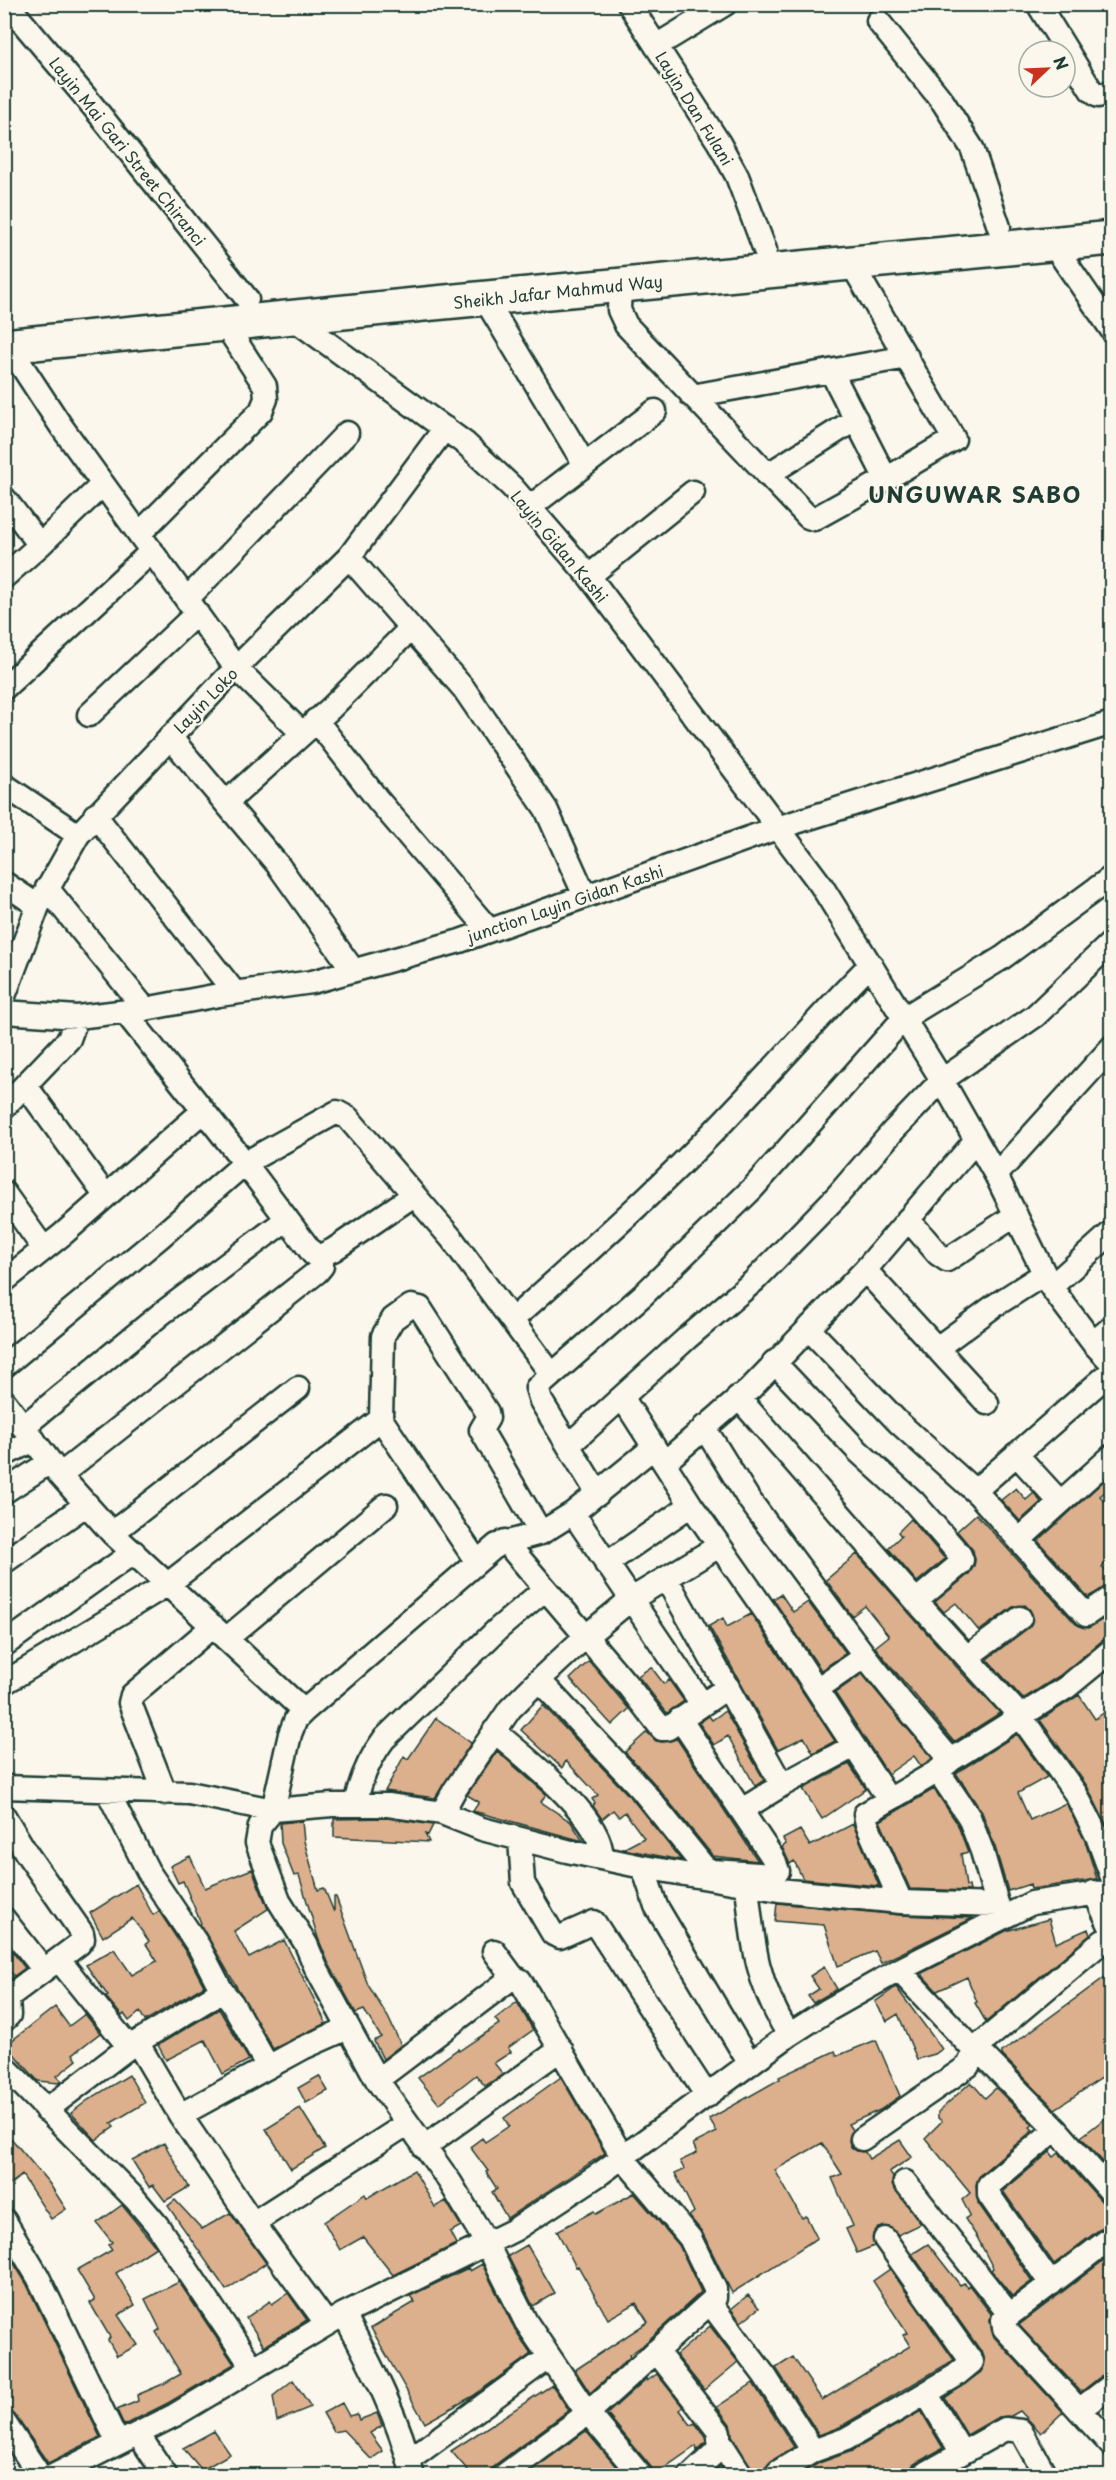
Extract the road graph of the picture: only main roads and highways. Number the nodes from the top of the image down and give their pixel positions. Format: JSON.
{"nodes":[{"id":1,"x":1112,"y":216,"type":"edge"},
{"id":2,"x":1112,"y":238,"type":"edge"},
{"id":3,"x":6,"y":338,"type":"edge"}],
"edges":[{"from":1,"to":3,"type":"main road","name":"Sheikh Jafar Mahmud Way"},
{"from":2,"to":3,"type":"main road","name":"Sheikh Jafar Mahmud Way"}]}
